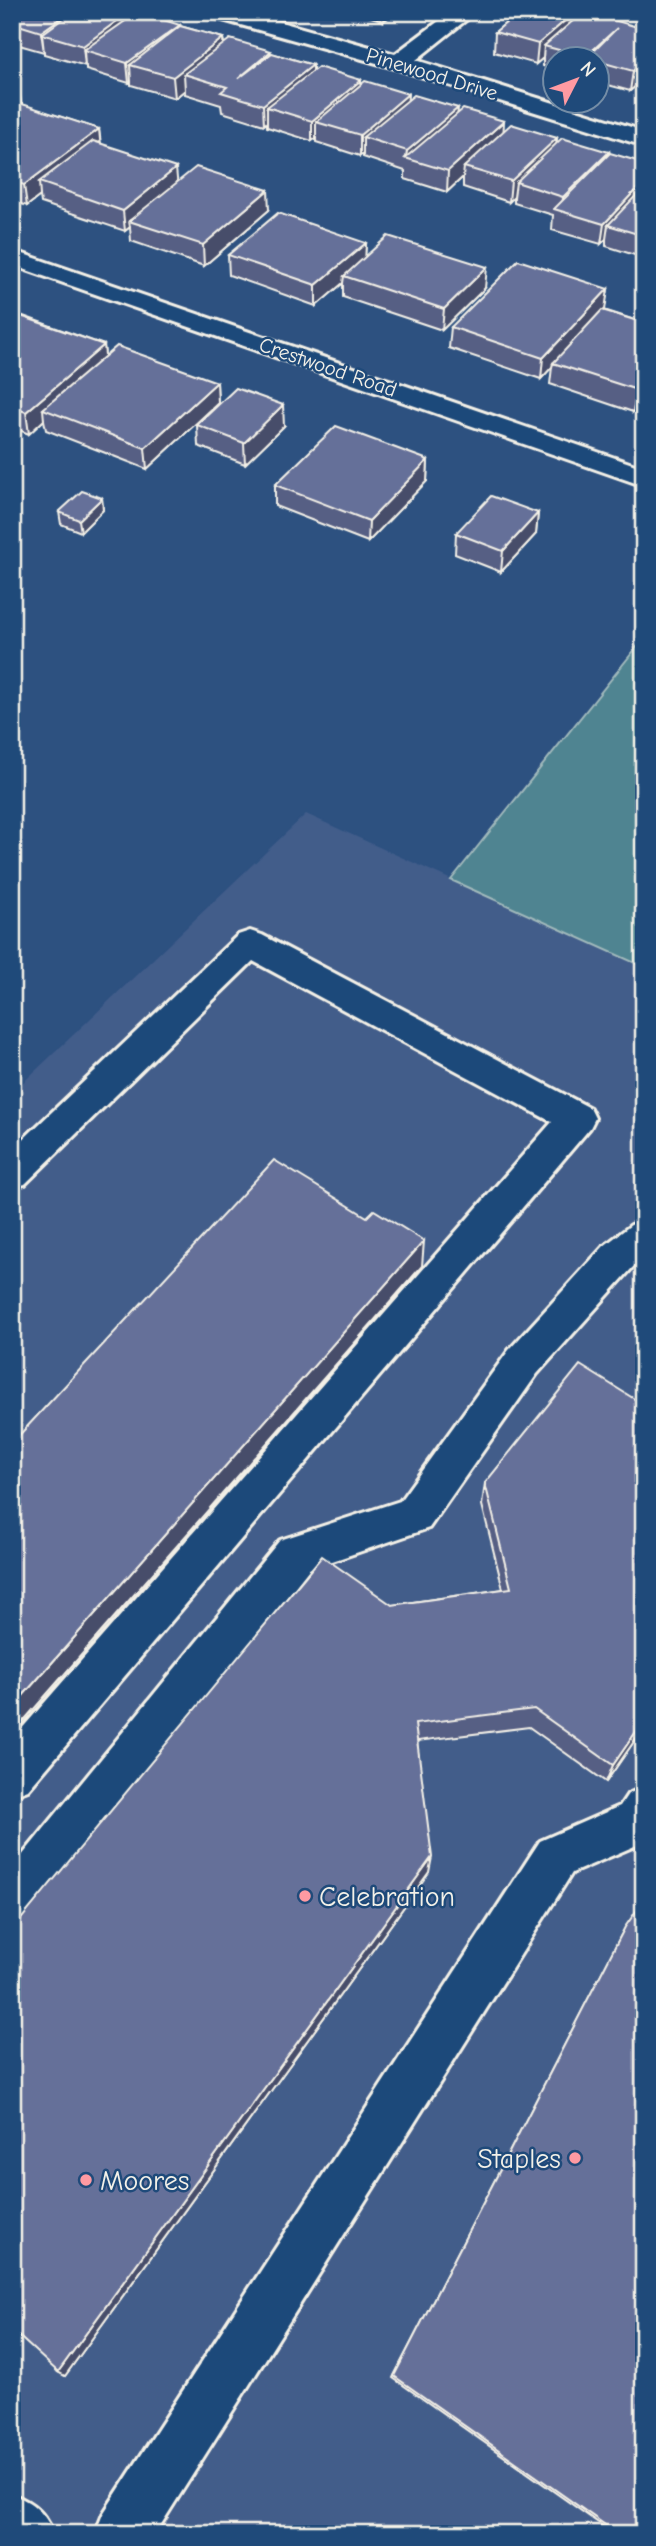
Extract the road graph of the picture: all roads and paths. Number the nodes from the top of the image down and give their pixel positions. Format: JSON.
{"nodes":[{"id":1,"x":220,"y":12,"type":"edge"},
{"id":2,"x":465,"y":12,"type":"edge"},
{"id":3,"x":399,"y":62,"type":"junction"},
{"id":4,"x":644,"y":139,"type":"edge"},
{"id":5,"x":12,"y":257,"type":"edge"},
{"id":6,"x":644,"y":478,"type":"edge"},
{"id":7,"x":12,"y":1173,"type":"edge"},
{"id":8,"x":644,"y":1236,"type":"edge"},
{"id":9,"x":12,"y":1774,"type":"edge"},
{"id":10,"x":644,"y":1810,"type":"edge"},
{"id":11,"x":12,"y":1905,"type":"edge"},
{"id":12,"x":12,"y":2521,"type":"edge"},
{"id":13,"x":26,"y":2534,"type":"edge"},
{"id":14,"x":123,"y":2534,"type":"edge"}],
"edges":[{"from":1,"to":3,"type":"street","name":"Pinewood Drive"},
{"from":2,"to":3,"type":"street"},
{"from":3,"to":4,"type":"street","name":"Pinewood Drive"},
{"from":5,"to":6,"type":"street","name":"Crestwood Road"},
{"from":7,"to":9,"type":"street"},
{"from":8,"to":11,"type":"street"},
{"from":10,"to":14,"type":"street"},
{"from":12,"to":13,"type":"street"}]}
